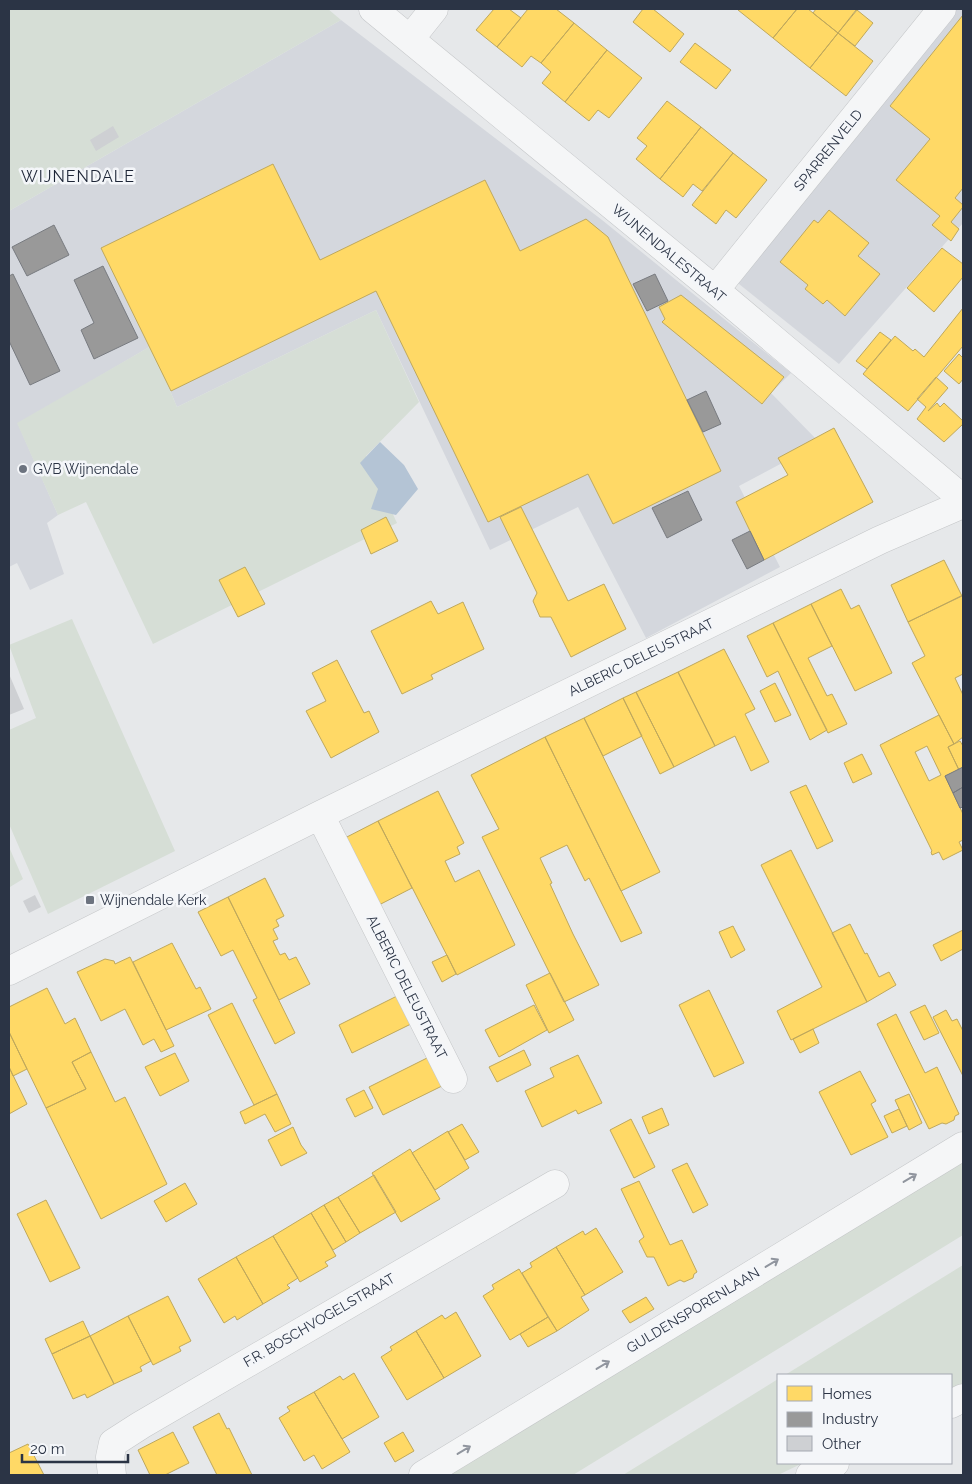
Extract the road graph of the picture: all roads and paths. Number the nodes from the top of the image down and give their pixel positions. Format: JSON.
{"nodes":[{"id":1,"x":373,"y":9,"type":"edge"},
{"id":2,"x":434,"y":9,"type":"edge"},
{"id":3,"x":942,"y":9,"type":"edge"},
{"id":4,"x":410,"y":39,"type":"junction"},
{"id":5,"x":715,"y":290,"type":"junction"},
{"id":6,"x":963,"y":499,"type":"edge"},
{"id":7,"x":963,"y":504,"type":"edge"},
{"id":8,"x":320,"y":815,"type":"junction"},
{"id":9,"x":9,"y":971,"type":"edge"},
{"id":10,"x":453,"y":1079,"type":"dead end"},
{"id":11,"x":963,"y":1146,"type":"edge"},
{"id":12,"x":555,"y":1184,"type":"dead end"},
{"id":13,"x":112,"y":1475,"type":"edge"},
{"id":14,"x":422,"y":1475,"type":"edge"}],
"edges":[{"from":1,"to":4,"type":"street","name":"WIJNENDALESTRAAT"},
{"from":2,"to":4,"type":"street"},
{"from":3,"to":5,"type":"street","name":"SPARRENVELD"},
{"from":4,"to":5,"type":"street","name":"WIJNENDALESTRAAT"},
{"from":5,"to":6,"type":"street","name":"WIJNENDALESTRAAT"},
{"from":7,"to":8,"type":"street","name":"ALBERIC DELEUSTRAAT"},
{"from":8,"to":9,"type":"street","name":"ALBERIC DELEUSTRAAT"},
{"from":8,"to":10,"type":"street","name":"ALBERIC DELEUSTRAAT"},
{"from":14,"to":11,"type":"street","name":"GULDENSPORENLAAN","one_way":true},
{"from":12,"to":13,"type":"street","name":"F.R. BOSCHVOGELSTRAAT"}]}
